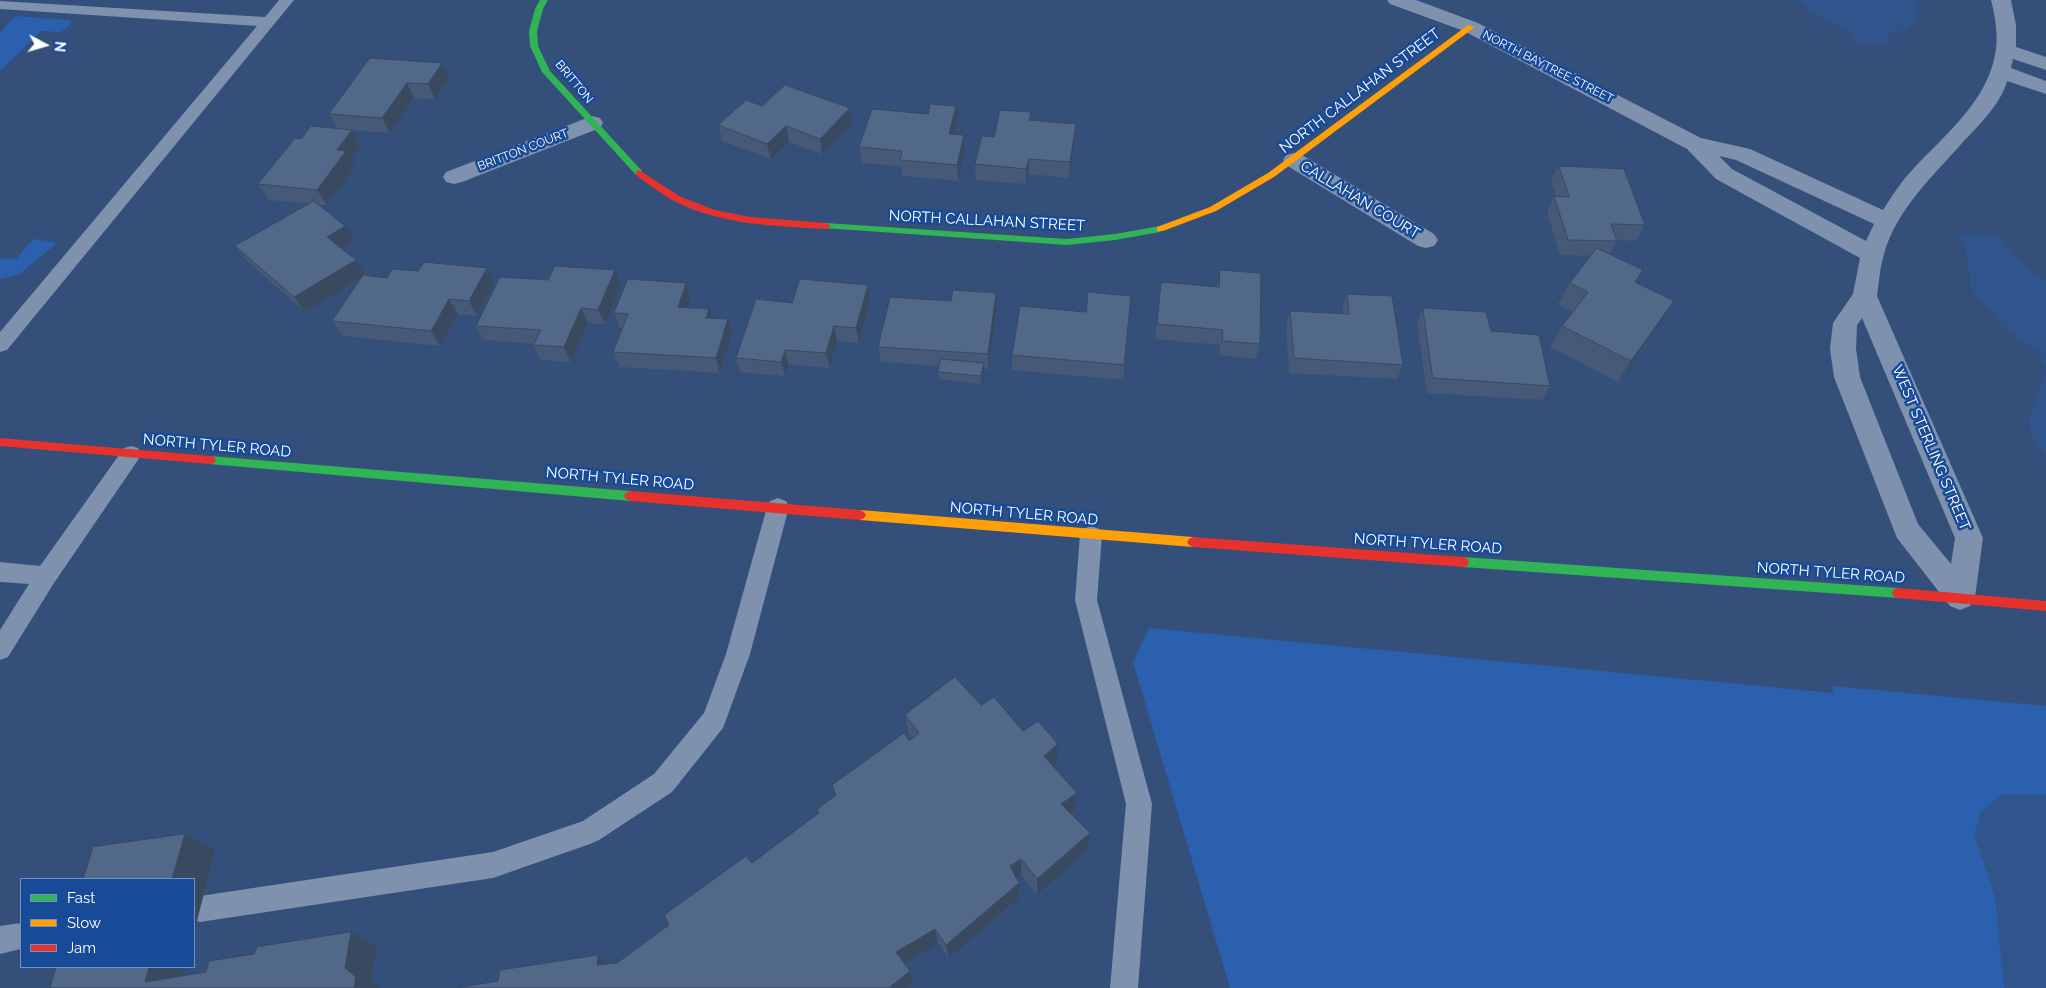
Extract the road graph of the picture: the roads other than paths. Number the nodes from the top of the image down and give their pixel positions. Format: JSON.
{"nodes":[{"id":1,"x":287,"y":0,"type":"edge"},
{"id":2,"x":544,"y":0,"type":"edge"},
{"id":3,"x":1397,"y":0,"type":"edge"},
{"id":4,"x":2001,"y":0,"type":"edge"},
{"id":5,"x":0,"y":5,"type":"edge"},
{"id":6,"x":269,"y":22,"type":"junction"},
{"id":7,"x":1471,"y":27,"type":"junction"},
{"id":8,"x":2006,"y":50,"type":"junction"},
{"id":9,"x":2046,"y":64,"type":"edge"},
{"id":10,"x":2000,"y":71,"type":"junction"},
{"id":11,"x":2046,"y":88,"type":"edge"},
{"id":12,"x":592,"y":123,"type":"junction"},
{"id":13,"x":1694,"y":144,"type":"junction"},
{"id":14,"x":1294,"y":160,"type":"junction"},
{"id":15,"x":454,"y":177,"type":"dead end"},
{"id":16,"x":1887,"y":221,"type":"junction"},
{"id":17,"x":1426,"y":240,"type":"dead end"},
{"id":18,"x":1872,"y":254,"type":"junction"},
{"id":19,"x":1865,"y":296,"type":"junction"},
{"id":20,"x":0,"y":345,"type":"edge"},
{"id":21,"x":0,"y":442,"type":"edge"},
{"id":22,"x":131,"y":454,"type":"junction"},
{"id":23,"x":778,"y":507,"type":"junction"},
{"id":24,"x":1091,"y":535,"type":"junction"},
{"id":25,"x":0,"y":572,"type":"edge"},
{"id":26,"x":46,"y":576,"type":"junction"},
{"id":27,"x":1960,"y":597,"type":"junction"},
{"id":28,"x":2046,"y":606,"type":"edge"},
{"id":29,"x":0,"y":650,"type":"edge"},
{"id":30,"x":200,"y":909,"type":"dead end"},
{"id":31,"x":20,"y":936,"type":"edge"},
{"id":32,"x":0,"y":940,"type":"edge"},
{"id":33,"x":1124,"y":988,"type":"edge"}],
"edges":[{"from":1,"to":6,"type":"lane"},
{"from":2,"to":12,"type":"main road","name":"BRITTON"},
{"from":3,"to":7,"type":"street","name":"NORTH BAYTREE STREET"},
{"from":4,"to":8,"type":"street"},
{"from":5,"to":6,"type":"lane"},
{"from":6,"to":20,"type":"lane"},
{"from":7,"to":13,"type":"street","name":"NORTH BAYTREE STREET"},
{"from":7,"to":14,"type":"main road","name":"NORTH CALLAHAN STREET"},
{"from":8,"to":9,"type":"street"},
{"from":8,"to":10,"type":"street"},
{"from":10,"to":11,"type":"street"},
{"from":10,"to":16,"type":"street"},
{"from":12,"to":14,"type":"main road","name":"NORTH CALLAHAN STREET"},
{"from":12,"to":15,"type":"street","name":"BRITTON COURT"},
{"from":13,"to":16,"type":"street","name":"NORTH BAYTREE STREET"},
{"from":13,"to":18,"type":"street","name":"NORTH BAYTREE STREET"},
{"from":14,"to":17,"type":"street","name":"CALLAHAN COURT"},
{"from":16,"to":18,"type":"street"},
{"from":18,"to":19,"type":"street"},
{"from":19,"to":27,"type":"street","name":"WEST STERLING STREET"},
{"from":19,"to":27,"type":"street"},
{"from":21,"to":22,"type":"main road","name":"NORTH TYLER ROAD"},
{"from":22,"to":23,"type":"main road","name":"NORTH TYLER ROAD"},
{"from":22,"to":26,"type":"lane"},
{"from":23,"to":24,"type":"main road","name":"NORTH TYLER ROAD"},
{"from":23,"to":30,"type":"lane"},
{"from":24,"to":27,"type":"main road","name":"NORTH TYLER ROAD"},
{"from":24,"to":33,"type":"lane"},
{"from":25,"to":26,"type":"lane"},
{"from":26,"to":29,"type":"lane"},
{"from":27,"to":28,"type":"main road","name":"NORTH TYLER ROAD"},
{"from":31,"to":32,"type":"lane"}]}
